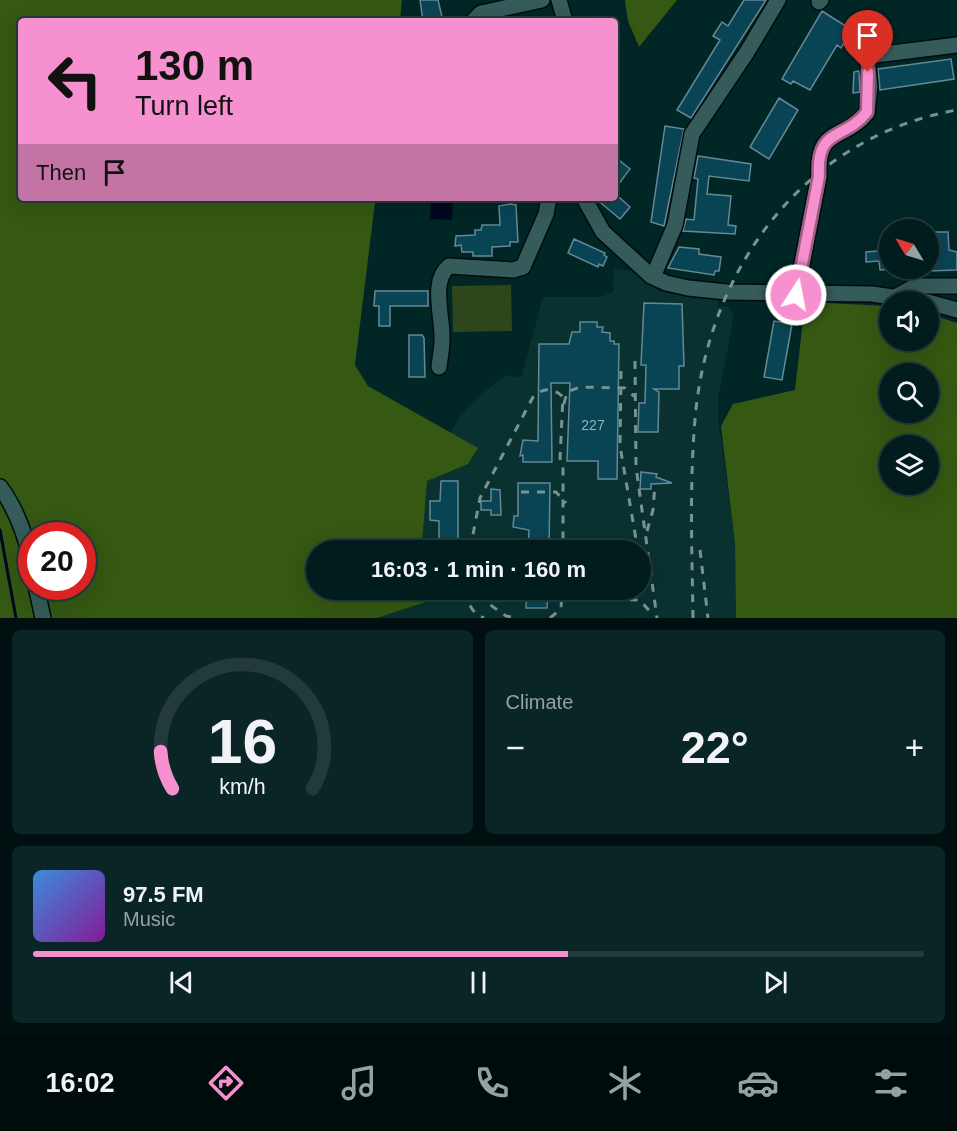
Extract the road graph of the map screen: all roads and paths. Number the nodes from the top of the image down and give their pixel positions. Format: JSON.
{"nodes":[{"id":1,"x":542,"y":0,"type":"edge"},
{"id":2,"x":559,"y":0,"type":"edge"},
{"id":3,"x":778,"y":0,"type":"edge"},
{"id":4,"x":476,"y":18,"type":"edge"},
{"id":5,"x":564,"y":18,"type":"edge"},
{"id":6,"x":957,"y":45,"type":"edge"},
{"id":7,"x":548,"y":201,"type":"edge"},
{"id":8,"x":586,"y":201,"type":"edge"},
{"id":9,"x":653,"y":277,"type":"junction"},
{"id":10,"x":957,"y":285,"type":"edge"},
{"id":11,"x":906,"y":291,"type":"edge"},
{"id":12,"x":796,"y":295,"type":"junction"},
{"id":13,"x":879,"y":296,"type":"edge"},
{"id":14,"x":939,"y":305,"type":"edge"},
{"id":15,"x":957,"y":310,"type":"edge"},
{"id":16,"x":440,"y":367,"type":"dead end"},
{"id":17,"x":0,"y":487,"type":"edge"},
{"id":18,"x":19,"y":522,"type":"edge"},
{"id":19,"x":39,"y":600,"type":"edge"},
{"id":20,"x":43,"y":618,"type":"edge"}],
"edges":[{"from":1,"to":4,"type":"street"},
{"from":2,"to":5,"type":"street"},
{"from":3,"to":9,"type":"street"},
{"from":6,"to":12,"type":"street"},
{"from":7,"to":16,"type":"street"},
{"from":8,"to":9,"type":"street"},
{"from":9,"to":12,"type":"street"},
{"from":10,"to":11,"type":"street"},
{"from":12,"to":13,"type":"street"},
{"from":14,"to":15,"type":"street"},
{"from":17,"to":18,"type":"street"},
{"from":19,"to":20,"type":"street"}]}
